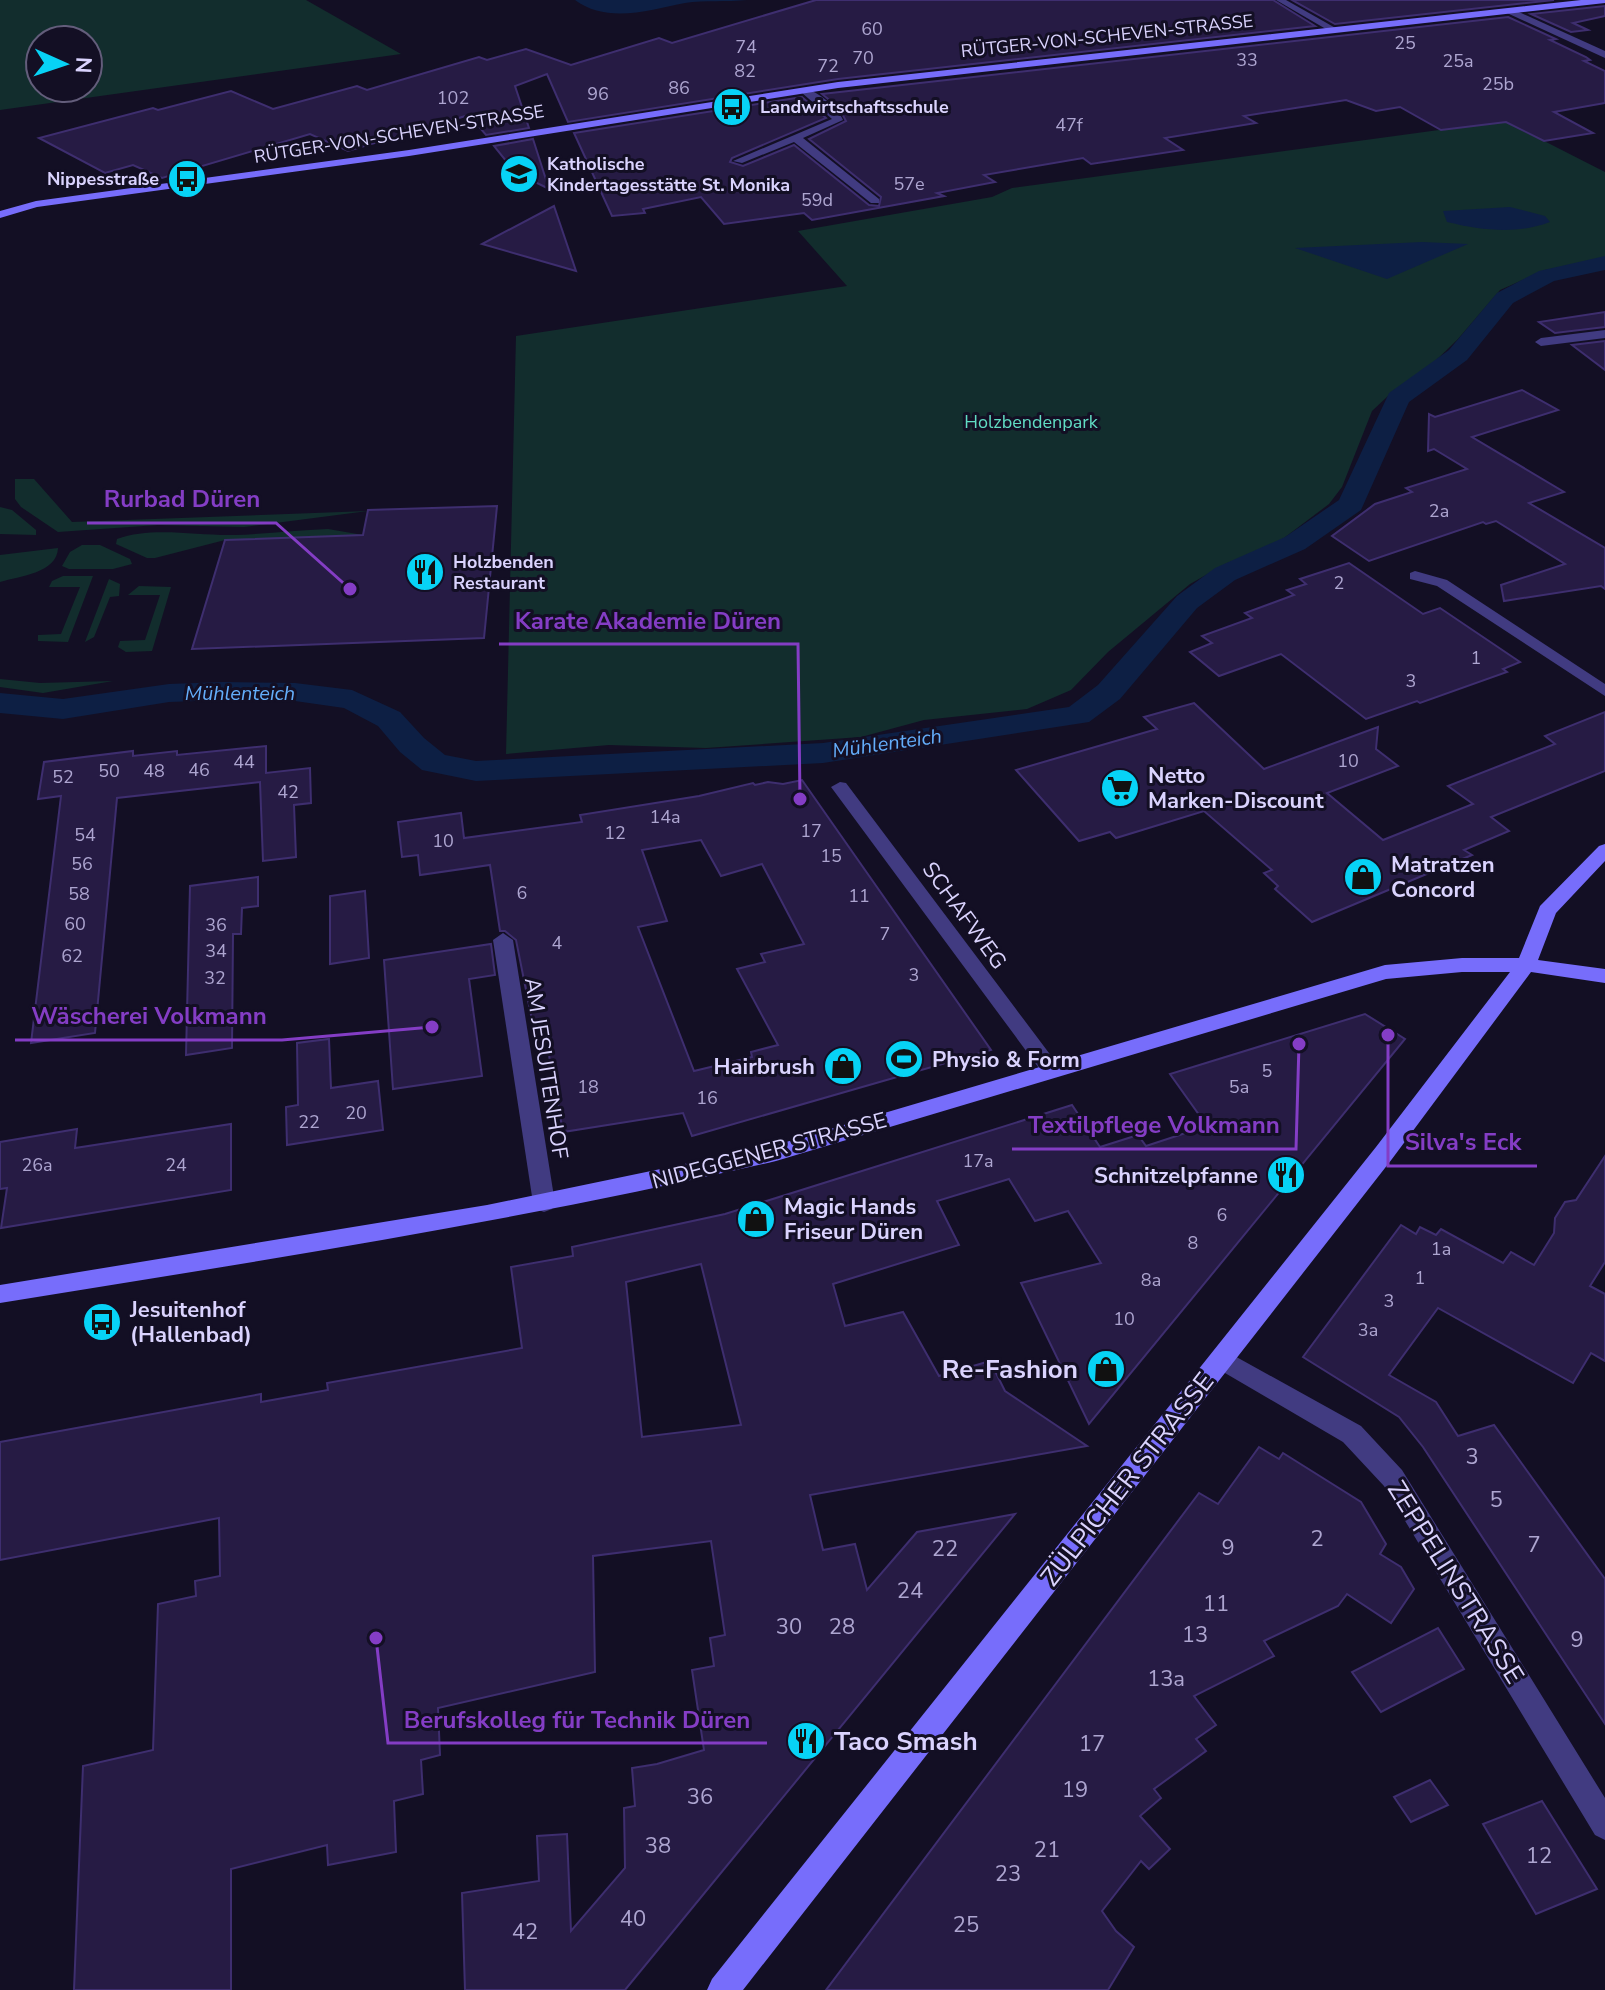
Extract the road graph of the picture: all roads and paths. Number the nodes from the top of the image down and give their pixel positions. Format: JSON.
{"nodes":[{"id":1,"x":1280,"y":0,"type":"edge"},
{"id":2,"x":1605,"y":0,"type":"edge"},
{"id":3,"x":1510,"y":11,"type":"junction"},
{"id":4,"x":1334,"y":30,"type":"junction"},
{"id":5,"x":1605,"y":55,"type":"edge"},
{"id":6,"x":804,"y":90,"type":"junction"},
{"id":7,"x":796,"y":138,"type":"junction"},
{"id":8,"x":738,"y":161,"type":"dead end"},
{"id":9,"x":875,"y":201,"type":"dead end"},
{"id":10,"x":0,"y":215,"type":"edge"},
{"id":11,"x":1605,"y":334,"type":"edge"},
{"id":12,"x":1541,"y":342,"type":"dead end"},
{"id":13,"x":1415,"y":576,"type":"dead end"},
{"id":14,"x":1605,"y":691,"type":"edge"},
{"id":15,"x":840,"y":787,"type":"dead end"},
{"id":16,"x":1605,"y":850,"type":"edge"},
{"id":17,"x":503,"y":940,"type":"dead end"},
{"id":18,"x":1526,"y":965,"type":"junction"},
{"id":19,"x":1605,"y":976,"type":"edge"},
{"id":20,"x":1051,"y":1070,"type":"junction"},
{"id":21,"x":544,"y":1203,"type":"junction"},
{"id":22,"x":0,"y":1294,"type":"edge"},
{"id":23,"x":1222,"y":1359,"type":"junction"},
{"id":24,"x":1605,"y":1825,"type":"edge"},
{"id":25,"x":723,"y":1990,"type":"edge"}],
"edges":[{"from":1,"to":4,"type":"street"},
{"from":2,"to":3,"type":"street","name":"RÜTGER-VON-SCHEVEN-STRASSE"},
{"from":3,"to":4,"type":"street","name":"RÜTGER-VON-SCHEVEN-STRASSE"},
{"from":3,"to":5,"type":"street"},
{"from":4,"to":6,"type":"street","name":"RÜTGER-VON-SCHEVEN-STRASSE"},
{"from":6,"to":7,"type":"street"},
{"from":6,"to":10,"type":"street","name":"RÜTGER-VON-SCHEVEN-STRASSE"},
{"from":7,"to":8,"type":"street"},
{"from":7,"to":9,"type":"street"},
{"from":11,"to":12,"type":"street"},
{"from":13,"to":14,"type":"street"},
{"from":15,"to":20,"type":"street","name":"SCHAFWEG"},
{"from":16,"to":18,"type":"street","name":"ZÜLPICHER STRASSE"},
{"from":17,"to":21,"type":"street","name":"AM JESUITENHOF"},
{"from":18,"to":19,"type":"street","name":"NIDEGGENER STRASSE"},
{"from":18,"to":20,"type":"street","name":"NIDEGGENER STRASSE"},
{"from":18,"to":23,"type":"street","name":"ZÜLPICHER STRASSE"},
{"from":20,"to":21,"type":"street","name":"NIDEGGENER STRASSE"},
{"from":21,"to":22,"type":"street","name":"NIDEGGENER STRASSE"},
{"from":23,"to":24,"type":"street","name":"ZEPPELINSTRASSE"},
{"from":23,"to":25,"type":"street","name":"ZÜLPICHER STRASSE"}]}
